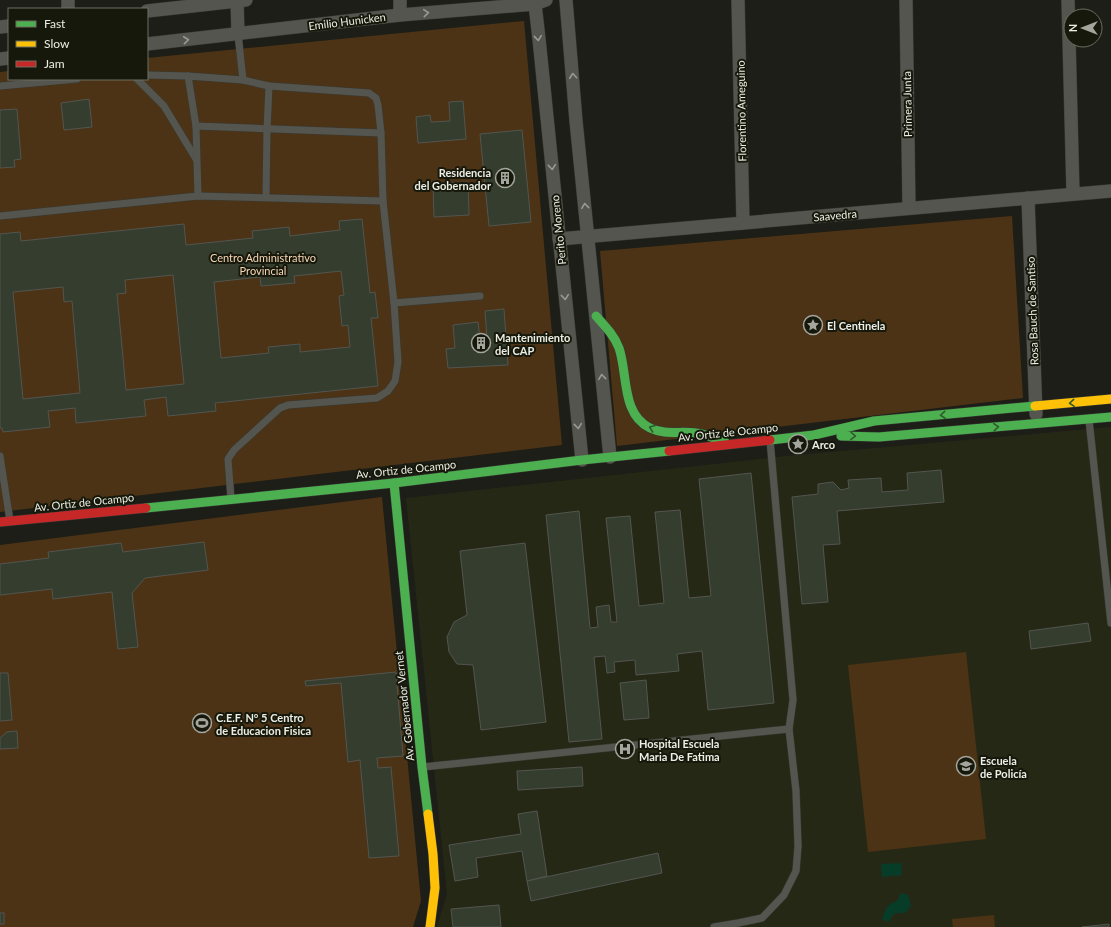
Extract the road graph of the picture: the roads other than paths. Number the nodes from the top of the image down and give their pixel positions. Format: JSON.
{"nodes":[{"id":1,"x":240,"y":0,"type":"edge"},
{"id":2,"x":400,"y":0,"type":"edge"},
{"id":3,"x":566,"y":0,"type":"edge"},
{"id":4,"x":738,"y":0,"type":"edge"},
{"id":5,"x":906,"y":0,"type":"edge"},
{"id":6,"x":1068,"y":0,"type":"edge"},
{"id":7,"x":538,"y":1,"type":"edge"},
{"id":8,"x":148,"y":11,"type":"edge"},
{"id":9,"x":400,"y":15,"type":"junction"},
{"id":10,"x":238,"y":34,"type":"junction"},
{"id":11,"x":148,"y":44,"type":"edge"},
{"id":12,"x":148,"y":75,"type":"edge"},
{"id":13,"x":188,"y":76,"type":"junction"},
{"id":14,"x":66,"y":80,"type":"edge"},
{"id":15,"x":138,"y":80,"type":"edge"},
{"id":16,"x":243,"y":80,"type":"junction"},
{"id":17,"x":0,"y":86,"type":"edge"},
{"id":18,"x":269,"y":86,"type":"junction"},
{"id":19,"x":196,"y":126,"type":"junction"},
{"id":20,"x":267,"y":129,"type":"junction"},
{"id":21,"x":381,"y":132,"type":"junction"},
{"id":22,"x":196,"y":159,"type":"junction"},
{"id":23,"x":1111,"y":191,"type":"edge"},
{"id":24,"x":1073,"y":193,"type":"junction"},
{"id":25,"x":198,"y":196,"type":"junction"},
{"id":26,"x":266,"y":197,"type":"junction"},
{"id":27,"x":1028,"y":198,"type":"junction"},
{"id":28,"x":383,"y":201,"type":"junction"},
{"id":29,"x":909,"y":208,"type":"junction"},
{"id":30,"x":0,"y":216,"type":"edge"},
{"id":31,"x":743,"y":223,"type":"junction"},
{"id":32,"x":588,"y":236,"type":"junction"},
{"id":33,"x":559,"y":239,"type":"junction"},
{"id":34,"x":480,"y":296,"type":"dead end"},
{"id":35,"x":394,"y":303,"type":"junction"},
{"id":36,"x":596,"y":316,"type":"junction"},
{"id":37,"x":1111,"y":399,"type":"edge"},
{"id":38,"x":1036,"y":406,"type":"junction"},
{"id":39,"x":1111,"y":417,"type":"edge"},
{"id":40,"x":1089,"y":420,"type":"junction"},
{"id":41,"x":1037,"y":423,"type":"junction"},
{"id":42,"x":814,"y":435,"type":"junction"},
{"id":43,"x":770,"y":440,"type":"junction"},
{"id":44,"x":730,"y":444,"type":"junction"},
{"id":45,"x":0,"y":456,"type":"edge"},
{"id":46,"x":610,"y":457,"type":"junction"},
{"id":47,"x":582,"y":460,"type":"junction"},
{"id":48,"x":394,"y":483,"type":"junction"},
{"id":49,"x":231,"y":499,"type":"junction"},
{"id":50,"x":10,"y":521,"type":"junction"},
{"id":51,"x":0,"y":522,"type":"edge"},
{"id":52,"x":1111,"y":623,"type":"edge"},
{"id":53,"x":788,"y":729,"type":"junction"},
{"id":54,"x":422,"y":768,"type":"junction"},
{"id":55,"x":430,"y":927,"type":"edge"},
{"id":56,"x":714,"y":927,"type":"edge"}],
"edges":[{"from":1,"to":8,"type":"street"},
{"from":1,"to":10,"type":"street"},
{"from":2,"to":9,"type":"street"},
{"from":32,"to":3,"type":"street","one_way":true},
{"from":4,"to":31,"type":"street","name":"Florentino Ameguino"},
{"from":5,"to":29,"type":"street","name":"Primera Junta"},
{"from":6,"to":24,"type":"street"},
{"from":9,"to":7,"type":"street","name":"Emilio Hunicken","one_way":true},
{"from":7,"to":33,"type":"street","name":"Perito Moreno","one_way":true},
{"from":9,"to":10,"type":"street","name":"Emilio Hunicken"},
{"from":11,"to":10,"type":"street","name":"Emilio Hunicken","one_way":true},
{"from":10,"to":16,"type":"lane"},
{"from":12,"to":13,"type":"lane"},
{"from":13,"to":16,"type":"lane"},
{"from":13,"to":19,"type":"lane"},
{"from":14,"to":17,"type":"lane"},
{"from":15,"to":22,"type":"lane"},
{"from":16,"to":18,"type":"lane"},
{"from":18,"to":20,"type":"lane"},
{"from":18,"to":21,"type":"lane"},
{"from":19,"to":20,"type":"lane"},
{"from":19,"to":22,"type":"lane"},
{"from":20,"to":21,"type":"lane"},
{"from":20,"to":26,"type":"lane"},
{"from":21,"to":28,"type":"lane"},
{"from":22,"to":25,"type":"lane"},
{"from":23,"to":24,"type":"street","name":"Saavedra"},
{"from":24,"to":27,"type":"street","name":"Saavedra"},
{"from":25,"to":26,"type":"lane"},
{"from":25,"to":30,"type":"lane"},
{"from":26,"to":28,"type":"lane"},
{"from":27,"to":29,"type":"street","name":"Saavedra"},
{"from":27,"to":38,"type":"street","name":"Rosa Bauch de Santiso"},
{"from":28,"to":35,"type":"lane"},
{"from":29,"to":31,"type":"street","name":"Saavedra"},
{"from":31,"to":32,"type":"street","name":"Saavedra"},
{"from":32,"to":33,"type":"street","name":"Saavedra"},
{"from":32,"to":36,"type":"street"},
{"from":33,"to":47,"type":"street","name":"Perito Moreno","one_way":true},
{"from":34,"to":35,"type":"lane"},
{"from":35,"to":49,"type":"lane"},
{"from":44,"to":36,"type":"main road","one_way":true},
{"from":46,"to":36,"type":"street","one_way":true},
{"from":37,"to":38,"type":"main road","name":"Av. Ortiz de Ocampo","one_way":true},
{"from":38,"to":41,"type":"street","name":"Rosa Bauch de Santiso"},
{"from":38,"to":42,"type":"main road","name":"Av. Ortiz de Ocampo","one_way":true},
{"from":39,"to":40,"type":"main road","name":"Av. Ortiz de Ocampo"},
{"from":40,"to":41,"type":"main road","name":"Av. Ortiz de Ocampo"},
{"from":40,"to":52,"type":"lane"},
{"from":42,"to":41,"type":"main road","name":"Av. Ortiz de Ocampo","one_way":true},
{"from":42,"to":43,"type":"main road","name":"Av. Ortiz de Ocampo"},
{"from":43,"to":44,"type":"main road","name":"Av. Ortiz de Ocampo"},
{"from":43,"to":53,"type":"lane"},
{"from":44,"to":46,"type":"main road","name":"Av. Ortiz de Ocampo"},
{"from":45,"to":50,"type":"lane"},
{"from":46,"to":47,"type":"main road","name":"Av. Ortiz de Ocampo"},
{"from":47,"to":48,"type":"main road","name":"Av. Ortiz de Ocampo"},
{"from":48,"to":49,"type":"main road","name":"Av. Ortiz de Ocampo"},
{"from":48,"to":54,"type":"main road","name":"Av. Gobernador Vernet"},
{"from":49,"to":50,"type":"main road","name":"Av. Ortiz de Ocampo"},
{"from":50,"to":51,"type":"main road","name":"Av. Ortiz de Ocampo"},
{"from":53,"to":54,"type":"lane"},
{"from":53,"to":56,"type":"lane"},
{"from":54,"to":55,"type":"main road","name":"Av. Gobernador Vernet"}]}
